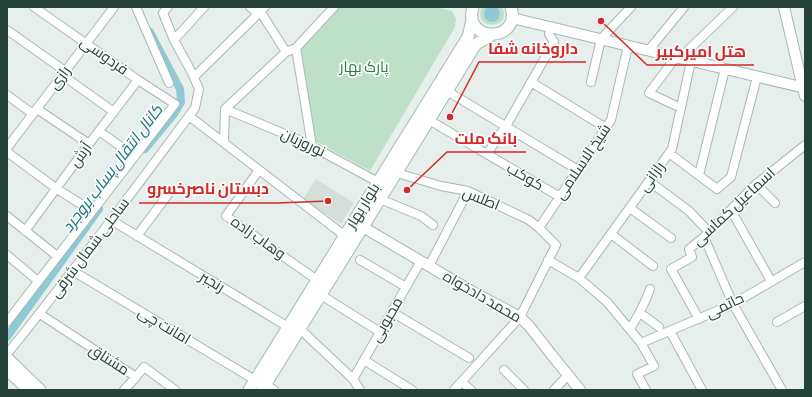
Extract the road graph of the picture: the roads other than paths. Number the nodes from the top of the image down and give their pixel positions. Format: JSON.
{"nodes":[{"id":1,"x":34,"y":7,"type":"edge"},
{"id":2,"x":114,"y":7,"type":"edge"},
{"id":3,"x":136,"y":7,"type":"edge"},
{"id":4,"x":204,"y":7,"type":"edge"},
{"id":5,"x":250,"y":7,"type":"edge"},
{"id":6,"x":334,"y":7,"type":"edge"},
{"id":7,"x":472,"y":7,"type":"edge"},
{"id":8,"x":631,"y":7,"type":"edge"},
{"id":9,"x":684,"y":7,"type":"edge"},
{"id":10,"x":733,"y":7,"type":"edge"},
{"id":11,"x":784,"y":7,"type":"edge"},
{"id":12,"x":165,"y":10,"type":"edge"},
{"id":13,"x":261,"y":11,"type":"edge"},
{"id":14,"x":511,"y":12,"type":"edge"},
{"id":15,"x":472,"y":20,"type":"junction"},
{"id":16,"x":551,"y":28,"type":"junction"},
{"id":17,"x":7,"y":30,"type":"edge"},
{"id":18,"x":492,"y":35,"type":"junction"},
{"id":19,"x":601,"y":39,"type":"junction"},
{"id":20,"x":174,"y":40,"type":"junction"},
{"id":21,"x":86,"y":44,"type":"junction"},
{"id":22,"x":628,"y":46,"type":"junction"},
{"id":23,"x":296,"y":48,"type":"junction"},
{"id":24,"x":648,"y":50,"type":"junction"},
{"id":25,"x":286,"y":52,"type":"junction"},
{"id":26,"x":678,"y":58,"type":"junction"},
{"id":27,"x":691,"y":61,"type":"junction"},
{"id":28,"x":725,"y":69,"type":"junction"},
{"id":29,"x":64,"y":73,"type":"junction"},
{"id":30,"x":194,"y":77,"type":"junction"},
{"id":31,"x":757,"y":77,"type":"junction"},
{"id":32,"x":138,"y":80,"type":"junction"},
{"id":33,"x":531,"y":82,"type":"junction"},
{"id":34,"x":591,"y":82,"type":"dead end"},
{"id":35,"x":169,"y":83,"type":"dead end"},
{"id":36,"x":447,"y":91,"type":"junction"},
{"id":37,"x":804,"y":91,"type":"edge"},
{"id":38,"x":7,"y":95,"type":"edge"},
{"id":39,"x":681,"y":108,"type":"junction"},
{"id":40,"x":225,"y":109,"type":"junction"},
{"id":41,"x":35,"y":111,"type":"junction"},
{"id":42,"x":114,"y":112,"type":"junction"},
{"id":43,"x":189,"y":116,"type":"junction"},
{"id":44,"x":429,"y":120,"type":"junction"},
{"id":45,"x":506,"y":126,"type":"junction"},
{"id":46,"x":606,"y":128,"type":"junction"},
{"id":47,"x":99,"y":131,"type":"junction"},
{"id":48,"x":224,"y":142,"type":"junction"},
{"id":49,"x":89,"y":144,"type":"junction"},
{"id":50,"x":805,"y":145,"type":"edge"},
{"id":51,"x":312,"y":146,"type":"junction"},
{"id":52,"x":7,"y":148,"type":"edge"},
{"id":53,"x":405,"y":149,"type":"junction"},
{"id":54,"x":7,"y":152,"type":"edge"},
{"id":55,"x":669,"y":153,"type":"junction"},
{"id":56,"x":487,"y":154,"type":"junction"},
{"id":57,"x":134,"y":156,"type":"junction"},
{"id":58,"x":259,"y":170,"type":"junction"},
{"id":59,"x":578,"y":170,"type":"junction"},
{"id":60,"x":397,"y":173,"type":"junction"},
{"id":61,"x":698,"y":176,"type":"junction"},
{"id":62,"x":649,"y":181,"type":"junction"},
{"id":63,"x":378,"y":182,"type":"junction"},
{"id":64,"x":756,"y":184,"type":"junction"},
{"id":65,"x":57,"y":188,"type":"junction"},
{"id":66,"x":468,"y":191,"type":"junction"},
{"id":67,"x":169,"y":193,"type":"dead end"},
{"id":68,"x":560,"y":197,"type":"junction"},
{"id":69,"x":380,"y":199,"type":"junction"},
{"id":70,"x":775,"y":203,"type":"dead end"},
{"id":71,"x":630,"y":208,"type":"junction"},
{"id":72,"x":731,"y":210,"type":"junction"},
{"id":73,"x":92,"y":211,"type":"junction"},
{"id":74,"x":7,"y":216,"type":"edge"},
{"id":75,"x":111,"y":220,"type":"junction"},
{"id":76,"x":433,"y":225,"type":"dead end"},
{"id":77,"x":363,"y":227,"type":"junction"},
{"id":78,"x":539,"y":228,"type":"junction"},
{"id":79,"x":25,"y":231,"type":"junction"},
{"id":80,"x":611,"y":234,"type":"junction"},
{"id":81,"x":706,"y":235,"type":"junction"},
{"id":82,"x":137,"y":236,"type":"junction"},
{"id":83,"x":345,"y":236,"type":"junction"},
{"id":84,"x":671,"y":238,"type":"dead end"},
{"id":85,"x":7,"y":255,"type":"edge"},
{"id":86,"x":57,"y":256,"type":"junction"},
{"id":87,"x":360,"y":260,"type":"dead end"},
{"id":88,"x":548,"y":260,"type":"junction"},
{"id":89,"x":805,"y":262,"type":"edge"},
{"id":90,"x":425,"y":264,"type":"junction"},
{"id":91,"x":653,"y":266,"type":"dead end"},
{"id":92,"x":73,"y":272,"type":"junction"},
{"id":93,"x":579,"y":278,"type":"junction"},
{"id":94,"x":317,"y":280,"type":"junction"},
{"id":95,"x":38,"y":281,"type":"junction"},
{"id":96,"x":771,"y":282,"type":"junction"},
{"id":97,"x":406,"y":287,"type":"junction"},
{"id":98,"x":650,"y":289,"type":"dead end"},
{"id":99,"x":321,"y":295,"type":"junction"},
{"id":100,"x":733,"y":304,"type":"junction"},
{"id":101,"x":805,"y":306,"type":"edge"},
{"id":102,"x":392,"y":312,"type":"junction"},
{"id":103,"x":640,"y":313,"type":"junction"},
{"id":104,"x":40,"y":314,"type":"junction"},
{"id":105,"x":520,"y":317,"type":"junction"},
{"id":106,"x":698,"y":319,"type":"junction"},
{"id":107,"x":7,"y":322,"type":"edge"},
{"id":108,"x":777,"y":322,"type":"dead end"},
{"id":109,"x":288,"y":327,"type":"junction"},
{"id":110,"x":660,"y":327,"type":"dead end"},
{"id":111,"x":300,"y":329,"type":"junction"},
{"id":112,"x":630,"y":329,"type":"junction"},
{"id":113,"x":670,"y":331,"type":"junction"},
{"id":114,"x":380,"y":332,"type":"junction"},
{"id":115,"x":641,"y":343,"type":"junction"},
{"id":116,"x":7,"y":354,"type":"edge"},
{"id":117,"x":7,"y":358,"type":"edge"},
{"id":118,"x":469,"y":358,"type":"dead end"},
{"id":119,"x":364,"y":360,"type":"junction"},
{"id":120,"x":271,"y":366,"type":"junction"},
{"id":121,"x":7,"y":370,"type":"edge"},
{"id":122,"x":504,"y":370,"type":"dead end"},
{"id":123,"x":568,"y":375,"type":"junction"},
{"id":124,"x":136,"y":377,"type":"junction"},
{"id":125,"x":353,"y":379,"type":"junction"},
{"id":126,"x":255,"y":380,"type":"junction"},
{"id":127,"x":462,"y":382,"type":"junction"},
{"id":128,"x":268,"y":388,"type":"edge"},
{"id":129,"x":29,"y":390,"type":"edge"},
{"id":130,"x":40,"y":390,"type":"edge"},
{"id":131,"x":124,"y":390,"type":"edge"},
{"id":132,"x":175,"y":390,"type":"edge"},
{"id":133,"x":249,"y":390,"type":"edge"},
{"id":134,"x":360,"y":390,"type":"edge"},
{"id":135,"x":412,"y":390,"type":"edge"},
{"id":136,"x":454,"y":390,"type":"edge"},
{"id":137,"x":471,"y":390,"type":"edge"},
{"id":138,"x":524,"y":390,"type":"edge"},
{"id":139,"x":554,"y":390,"type":"edge"},
{"id":140,"x":580,"y":390,"type":"edge"},
{"id":141,"x":646,"y":390,"type":"edge"},
{"id":142,"x":702,"y":390,"type":"edge"},
{"id":143,"x":782,"y":390,"type":"edge"}],
"edges":[{"from":1,"to":21,"type":"street","name":"فردوسی"},
{"from":2,"to":21,"type":"street","name":"رازی"},
{"from":3,"to":35,"type":"street"},
{"from":4,"to":20,"type":"street"},
{"from":5,"to":13,"type":"street"},
{"from":6,"to":23,"type":"street"},
{"from":7,"to":15,"type":"main road","name":"بلوار بهار"},
{"from":8,"to":19,"type":"street"},
{"from":9,"to":24,"type":"street"},
{"from":10,"to":26,"type":"street"},
{"from":11,"to":37,"type":"street"},
{"from":12,"to":20,"type":"street","name":"ساحلی شمال شرقی"},
{"from":13,"to":25,"type":"street"},
{"from":13,"to":30,"type":"street"},
{"from":14,"to":16,"type":"street"},
{"from":14,"to":18,"type":"main road","name":"بلوار بهار"},
{"from":15,"to":18,"type":"main road"},
{"from":15,"to":53,"type":"main road","name":"بلوار بهار"},
{"from":16,"to":19,"type":"street"},
{"from":16,"to":33,"type":"street"},
{"from":17,"to":29,"type":"street"},
{"from":18,"to":36,"type":"main road","name":"بلوار بهار"},
{"from":19,"to":22,"type":"street"},
{"from":19,"to":34,"type":"street"},
{"from":20,"to":30,"type":"street","name":"ساحلی شمال شرقی"},
{"from":21,"to":29,"type":"street","name":"رازی"},
{"from":21,"to":32,"type":"street","name":"فردوسی"},
{"from":22,"to":24,"type":"street"},
{"from":22,"to":46,"type":"street","name":"شیخ الاسلامی"},
{"from":23,"to":25,"type":"street"},
{"from":23,"to":51,"type":"street"},
{"from":24,"to":26,"type":"street"},
{"from":25,"to":40,"type":"street"},
{"from":26,"to":27,"type":"street"},
{"from":26,"to":39,"type":"street"},
{"from":27,"to":28,"type":"street"},
{"from":27,"to":39,"type":"street","name":"رازانی"},
{"from":28,"to":31,"type":"street"},
{"from":28,"to":61,"type":"street"},
{"from":29,"to":41,"type":"street","name":"رازی"},
{"from":29,"to":42,"type":"street"},
{"from":30,"to":43,"type":"street","name":"ساحلی شمال شرقی"},
{"from":31,"to":37,"type":"street"},
{"from":31,"to":61,"type":"street"},
{"from":32,"to":42,"type":"street","name":"آرش"},
{"from":32,"to":57,"type":"street","name":"فردوسی"},
{"from":33,"to":45,"type":"street"},
{"from":33,"to":46,"type":"street"},
{"from":36,"to":44,"type":"main road","name":"بلوار بهار"},
{"from":36,"to":45,"type":"street"},
{"from":38,"to":41,"type":"street"},
{"from":39,"to":55,"type":"street","name":"رازانی"},
{"from":40,"to":48,"type":"street"},
{"from":40,"to":51,"type":"street","name":"نوروزیان"},
{"from":41,"to":49,"type":"street"},
{"from":41,"to":52,"type":"street","name":"رازی"},
{"from":42,"to":47,"type":"street","name":"آرش"},
{"from":43,"to":48,"type":"street"},
{"from":43,"to":75,"type":"street","name":"ساحلی شمال شرقی"},
{"from":44,"to":53,"type":"main road","name":"بلوار بهار"},
{"from":44,"to":56,"type":"street","name":"کوکب"},
{"from":45,"to":56,"type":"street"},
{"from":45,"to":59,"type":"street"},
{"from":46,"to":59,"type":"street","name":"شیخ الاسلامی"},
{"from":47,"to":49,"type":"street","name":"آرش"},
{"from":47,"to":57,"type":"street"},
{"from":48,"to":58,"type":"street"},
{"from":49,"to":65,"type":"street","name":"آرش"},
{"from":50,"to":64,"type":"street","name":"اسماعیل کماسی"},
{"from":51,"to":63,"type":"street","name":"نوروزیان"},
{"from":53,"to":60,"type":"main road","name":"بلوار بهار"},
{"from":53,"to":63,"type":"main road","name":"بلوار بهار"},
{"from":54,"to":65,"type":"street"},
{"from":55,"to":61,"type":"street"},
{"from":55,"to":62,"type":"street","name":"رازانی"},
{"from":56,"to":68,"type":"street","name":"کوکب"},
{"from":57,"to":73,"type":"street"},
{"from":58,"to":83,"type":"street"},
{"from":58,"to":94,"type":"street","name":"وهاب زاده"},
{"from":59,"to":68,"type":"street","name":"شیخ الاسلامی"},
{"from":60,"to":66,"type":"street","name":"اطلس"},
{"from":60,"to":69,"type":"main road","name":"بلوار بهار"},
{"from":62,"to":71,"type":"street","name":"رازانی"},
{"from":62,"to":81,"type":"street"},
{"from":63,"to":83,"type":"main road","name":"بلوار بهار"},
{"from":64,"to":70,"type":"street"},
{"from":64,"to":72,"type":"street","name":"اسماعیل کماسی"},
{"from":65,"to":73,"type":"street"},
{"from":65,"to":79,"type":"street","name":"آرش"},
{"from":66,"to":78,"type":"street","name":"اطلس"},
{"from":66,"to":90,"type":"street","name":"محبوبی"},
{"from":67,"to":82,"type":"street"},
{"from":68,"to":78,"type":"street","name":"شیخ الاسلامی"},
{"from":69,"to":76,"type":"street"},
{"from":69,"to":77,"type":"main road","name":"بلوار بهار"},
{"from":71,"to":80,"type":"street","name":"رازانی"},
{"from":71,"to":84,"type":"street"},
{"from":72,"to":81,"type":"street","name":"اسماعیل کماسی"},
{"from":72,"to":96,"type":"street"},
{"from":73,"to":86,"type":"street"},
{"from":74,"to":79,"type":"street"},
{"from":75,"to":82,"type":"street","name":"رنجبر"},
{"from":75,"to":92,"type":"street","name":"ساحلی شمال شرقی"},
{"from":77,"to":90,"type":"street","name":"محمد دادخواه"},
{"from":77,"to":99,"type":"main road","name":"بلوار بهار"},
{"from":78,"to":88,"type":"street","name":"اطلس"},
{"from":79,"to":86,"type":"street"},
{"from":80,"to":91,"type":"street"},
{"from":80,"to":93,"type":"street","name":"رازانی"},
{"from":81,"to":100,"type":"street"},
{"from":81,"to":106,"type":"street","name":"اسماعیل کماسی"},
{"from":82,"to":109,"type":"street","name":"رنجبر"},
{"from":83,"to":94,"type":"main road","name":"بلوار بهار"},
{"from":85,"to":95,"type":"street"},
{"from":86,"to":95,"type":"street"},
{"from":87,"to":97,"type":"street"},
{"from":88,"to":93,"type":"street"},
{"from":88,"to":105,"type":"street"},
{"from":89,"to":96,"type":"street","name":"حاتمی"},
{"from":90,"to":97,"type":"street","name":"محبوبی"},
{"from":90,"to":105,"type":"street","name":"محمد دادخواه"},
{"from":92,"to":104,"type":"street","name":"ساحلی شمال شرقی"},
{"from":92,"to":126,"type":"street","name":"امانت چی"},
{"from":93,"to":112,"type":"street"},
{"from":94,"to":109,"type":"main road","name":"بلوار بهار"},
{"from":95,"to":107,"type":"street"},
{"from":96,"to":100,"type":"street","name":"حاتمی"},
{"from":97,"to":102,"type":"street","name":"محبوبی"},
{"from":98,"to":103,"type":"street"},
{"from":99,"to":111,"type":"main road","name":"بلوار بهار"},
{"from":99,"to":114,"type":"street"},
{"from":100,"to":106,"type":"street","name":"حاتمی"},
{"from":100,"to":143,"type":"street"},
{"from":101,"to":108,"type":"street"},
{"from":102,"to":114,"type":"street","name":"محبوبی"},
{"from":102,"to":118,"type":"street"},
{"from":103,"to":110,"type":"street"},
{"from":103,"to":112,"type":"street"},
{"from":104,"to":116,"type":"street","name":"ساحلی شمال شرقی"},
{"from":104,"to":124,"type":"street","name":"مشتاق"},
{"from":105,"to":123,"type":"street","name":"محمد دادخواه"},
{"from":105,"to":127,"type":"street"},
{"from":106,"to":113,"type":"street","name":"حاتمی"},
{"from":109,"to":120,"type":"main road","name":"بلوار بهار"},
{"from":111,"to":120,"type":"main road","name":"بلوار بهار"},
{"from":111,"to":125,"type":"street"},
{"from":112,"to":115,"type":"street"},
{"from":113,"to":115,"type":"street","name":"حاتمی"},
{"from":113,"to":142,"type":"street"},
{"from":114,"to":119,"type":"street","name":"محبوبی"},
{"from":115,"to":141,"type":"street"},
{"from":117,"to":130,"type":"main road"},
{"from":119,"to":125,"type":"street","name":"محبوبی"},
{"from":119,"to":135,"type":"street"},
{"from":120,"to":126,"type":"main road","name":"بلوار بهار"},
{"from":120,"to":128,"type":"main road","name":"بلوار بهار"},
{"from":121,"to":129,"type":"main road"},
{"from":122,"to":138,"type":"street"},
{"from":123,"to":139,"type":"street"},
{"from":123,"to":140,"type":"street","name":"محمد دادخواه"},
{"from":124,"to":131,"type":"street"},
{"from":124,"to":132,"type":"street","name":"مشتاق"},
{"from":125,"to":134,"type":"street"},
{"from":126,"to":133,"type":"main road","name":"بلوار بهار"},
{"from":127,"to":136,"type":"street"},
{"from":127,"to":137,"type":"street"}]}
